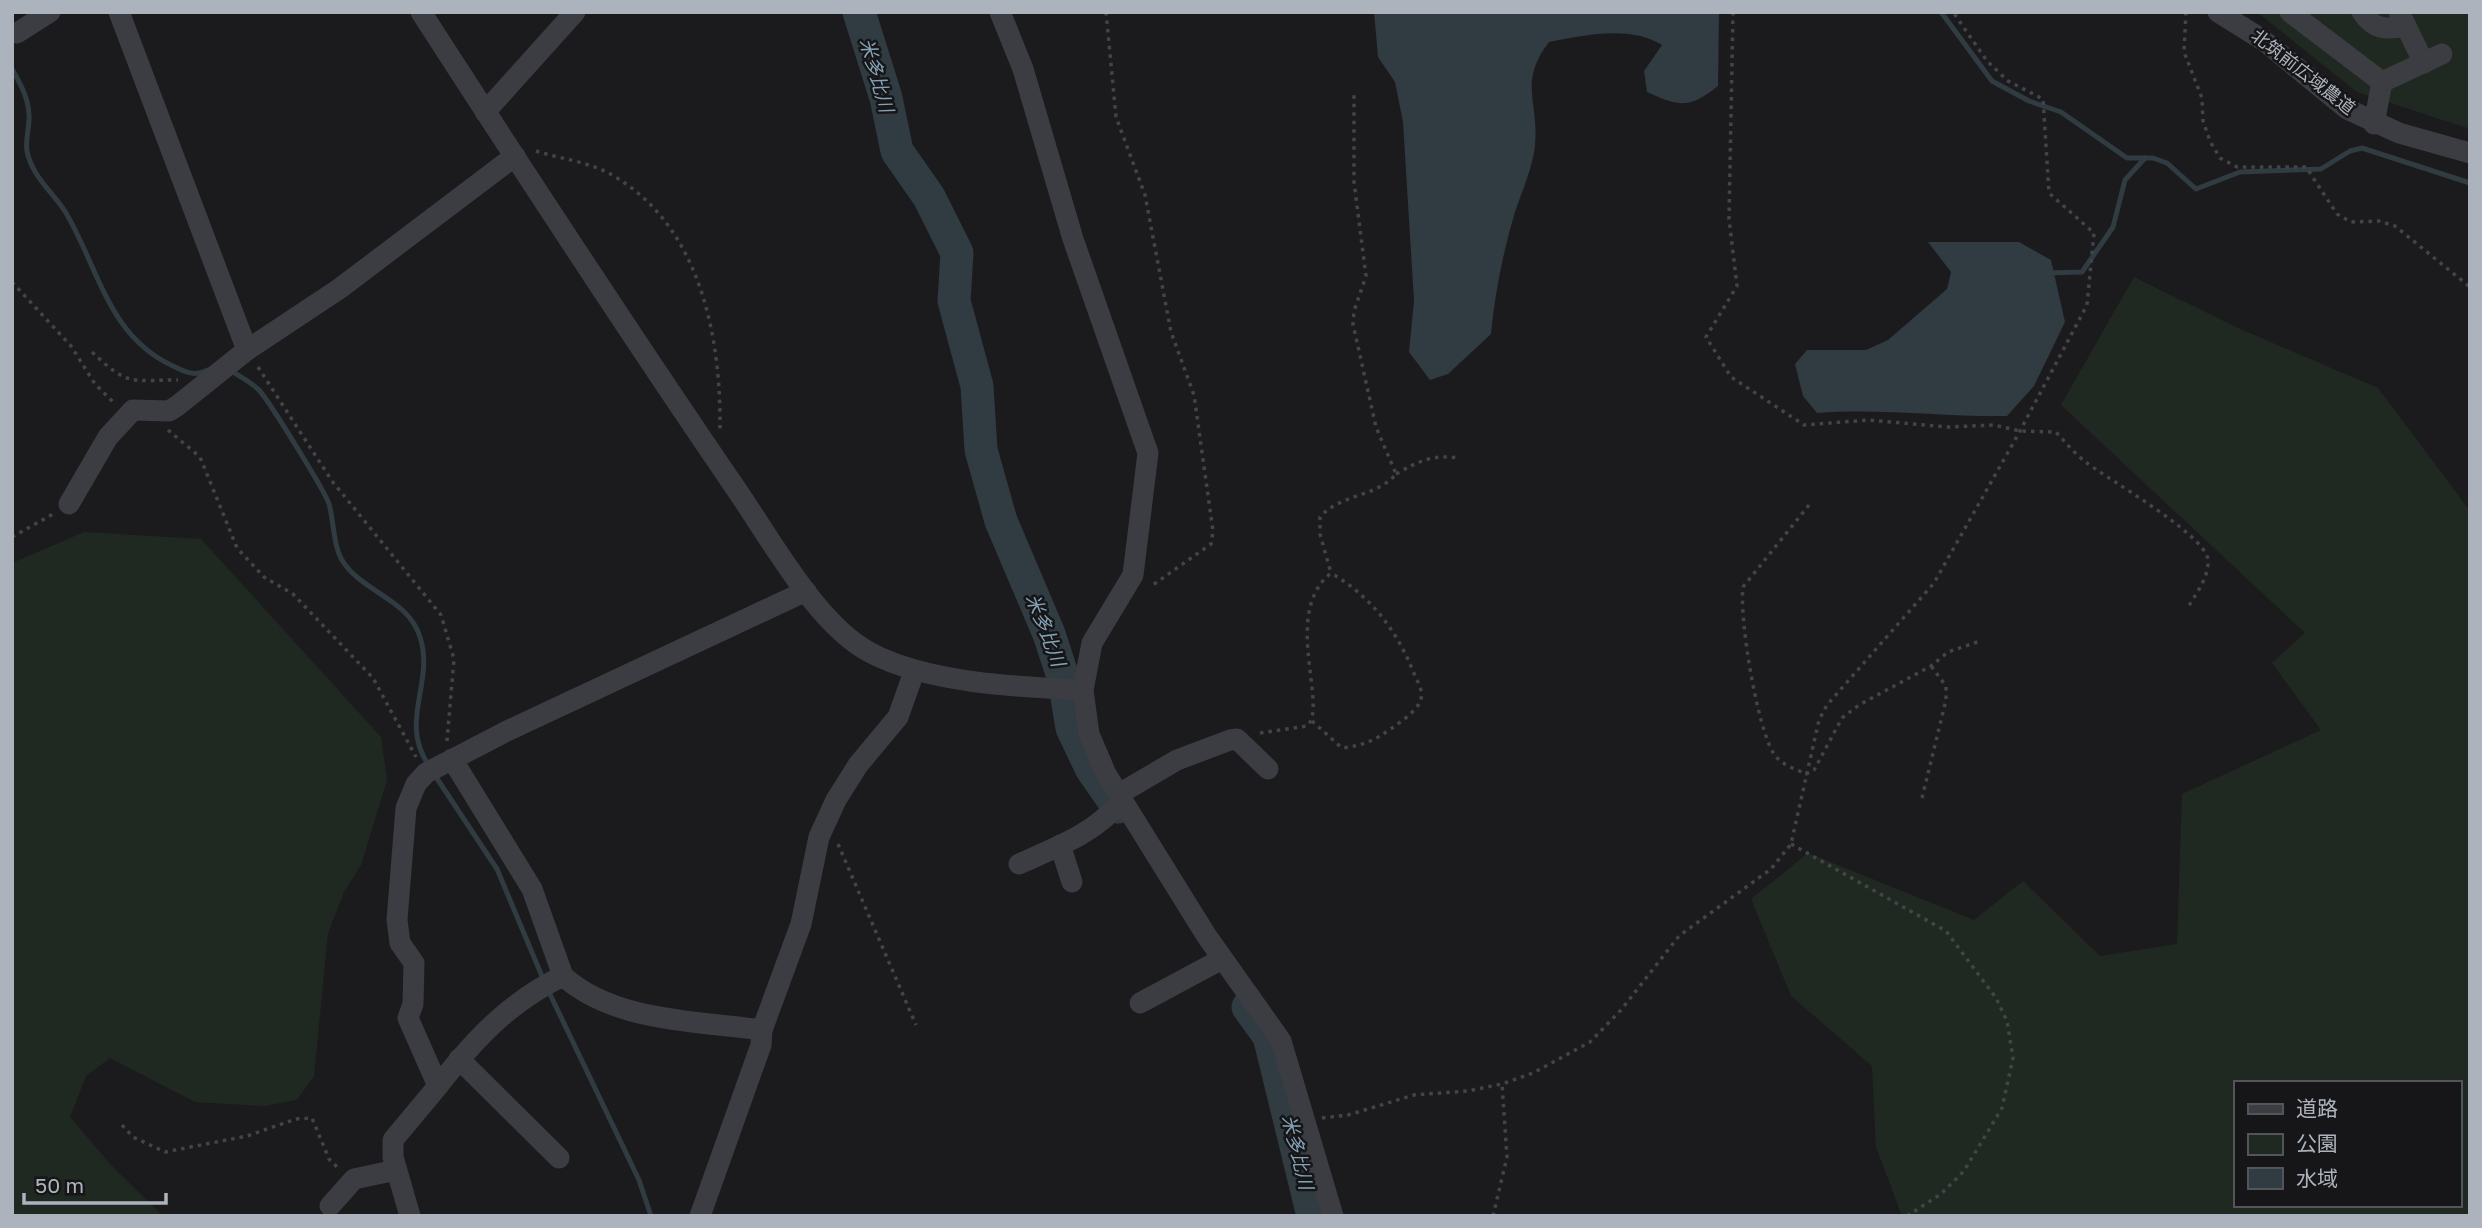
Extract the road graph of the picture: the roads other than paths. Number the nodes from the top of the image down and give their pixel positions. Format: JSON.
{"nodes":[{"id":1,"x":50,"y":12,"type":"edge"},
{"id":2,"x":118,"y":12,"type":"edge"},
{"id":3,"x":421,"y":12,"type":"edge"},
{"id":4,"x":575,"y":12,"type":"edge"},
{"id":5,"x":1000,"y":12,"type":"edge"},
{"id":6,"x":2218,"y":12,"type":"edge"},
{"id":7,"x":2362,"y":12,"type":"edge"},
{"id":8,"x":2299,"y":16,"type":"edge"},
{"id":9,"x":2402,"y":19,"type":"edge"},
{"id":10,"x":18,"y":33,"type":"dead end"},
{"id":11,"x":2382,"y":82,"type":"junction"},
{"id":12,"x":485,"y":112,"type":"junction"},
{"id":13,"x":2374,"y":124,"type":"junction"},
{"id":14,"x":2470,"y":153,"type":"edge"},
{"id":15,"x":516,"y":156,"type":"junction"},
{"id":16,"x":247,"y":350,"type":"junction"},
{"id":17,"x":69,"y":504,"type":"road end"},
{"id":18,"x":806,"y":591,"type":"junction"},
{"id":19,"x":914,"y":672,"type":"junction"},
{"id":20,"x":1083,"y":690,"type":"junction"},
{"id":21,"x":452,"y":759,"type":"junction"},
{"id":22,"x":1268,"y":769,"type":"dead end"},
{"id":23,"x":1120,"y":797,"type":"junction"},
{"id":24,"x":1060,"y":845,"type":"junction"},
{"id":25,"x":1019,"y":864,"type":"dead end"},
{"id":26,"x":1072,"y":882,"type":"dead end"},
{"id":27,"x":1222,"y":959,"type":"junction"},
{"id":28,"x":563,"y":975,"type":"junction"},
{"id":29,"x":1140,"y":1003,"type":"dead end"},
{"id":30,"x":762,"y":1030,"type":"junction"},
{"id":31,"x":459,"y":1059,"type":"junction"},
{"id":32,"x":438,"y":1086,"type":"junction"},
{"id":33,"x":559,"y":1158,"type":"dead end"},
{"id":34,"x":397,"y":1170,"type":"junction"},
{"id":35,"x":330,"y":1206,"type":"dead end"},
{"id":36,"x":410,"y":1216,"type":"edge"},
{"id":37,"x":700,"y":1216,"type":"edge"},
{"id":38,"x":1333,"y":1216,"type":"edge"}],
"edges":[{"from":1,"to":10,"type":"street"},
{"from":2,"to":16,"type":"street"},
{"from":3,"to":12,"type":"street"},
{"from":4,"to":12,"type":"street"},
{"from":5,"to":20,"type":"street"},
{"from":6,"to":13,"type":"street","name":"北筑前広域農道"},
{"from":7,"to":9,"type":"street"},
{"from":8,"to":11,"type":"street"},
{"from":9,"to":11,"type":"street"},
{"from":11,"to":13,"type":"street"},
{"from":12,"to":15,"type":"street"},
{"from":13,"to":14,"type":"street","name":"北筑前広域農道"},
{"from":15,"to":16,"type":"street"},
{"from":15,"to":18,"type":"street"},
{"from":16,"to":17,"type":"street"},
{"from":18,"to":19,"type":"street"},
{"from":18,"to":21,"type":"street"},
{"from":19,"to":20,"type":"street"},
{"from":19,"to":30,"type":"street"},
{"from":20,"to":23,"type":"street"},
{"from":21,"to":28,"type":"street"},
{"from":21,"to":32,"type":"street"},
{"from":22,"to":23,"type":"street"},
{"from":23,"to":24,"type":"street"},
{"from":23,"to":27,"type":"street"},
{"from":24,"to":25,"type":"street"},
{"from":24,"to":26,"type":"street"},
{"from":27,"to":29,"type":"street"},
{"from":27,"to":38,"type":"street"},
{"from":28,"to":30,"type":"street"},
{"from":28,"to":31,"type":"street"},
{"from":30,"to":37,"type":"street"},
{"from":31,"to":32,"type":"street"},
{"from":31,"to":33,"type":"street"},
{"from":32,"to":34,"type":"street"},
{"from":34,"to":35,"type":"street"},
{"from":34,"to":36,"type":"street"}]}
